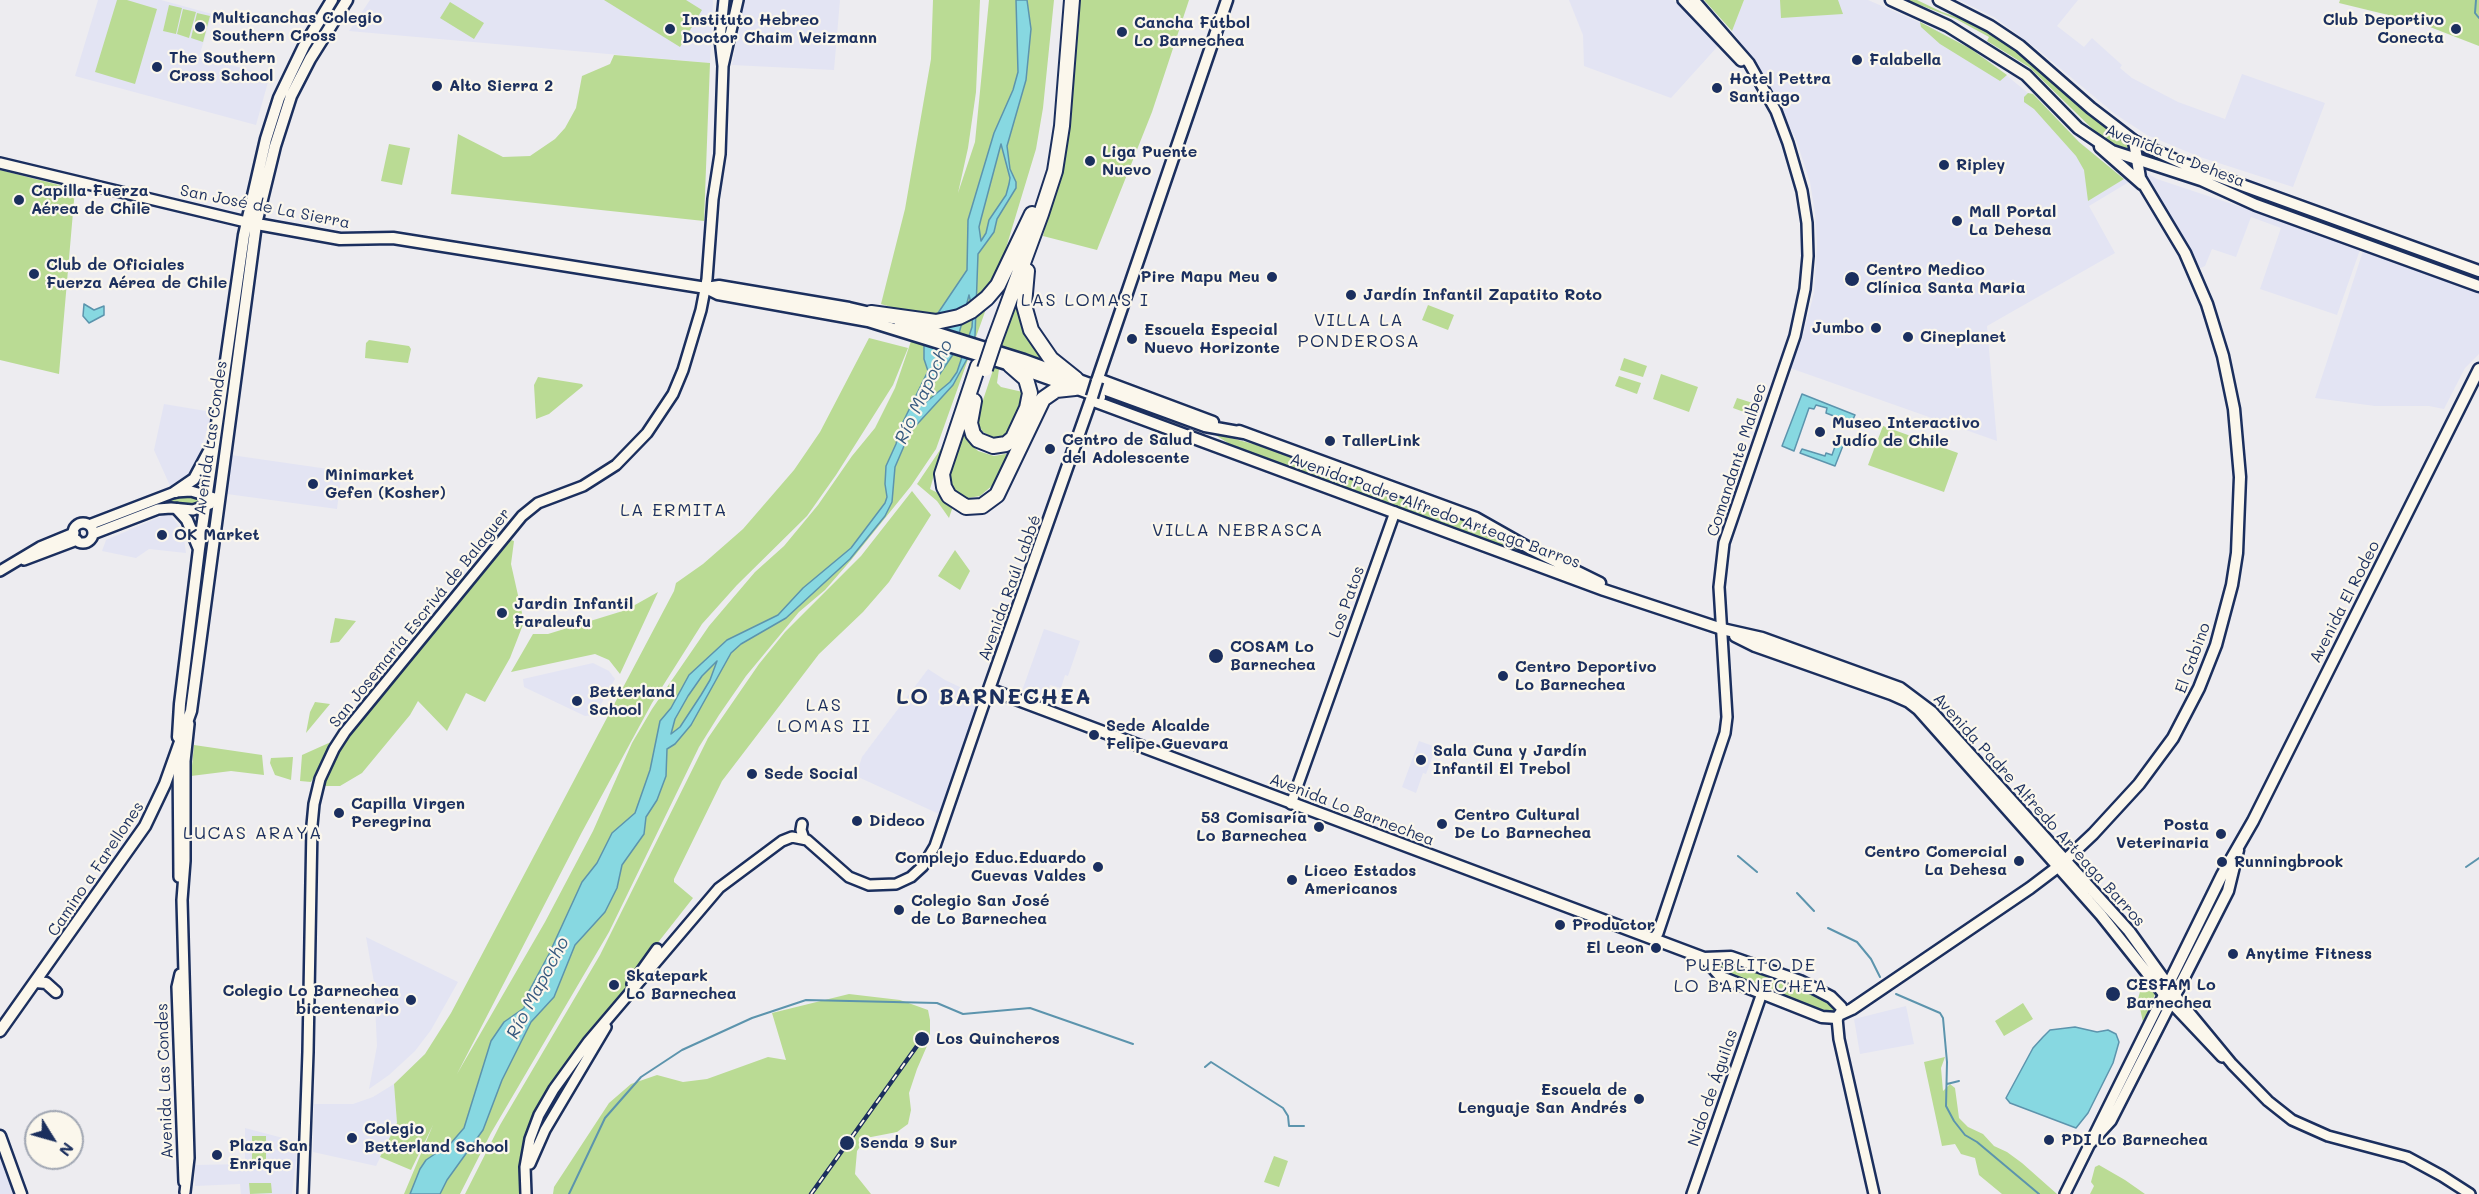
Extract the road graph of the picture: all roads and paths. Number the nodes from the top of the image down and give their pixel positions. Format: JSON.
{"nodes":[{"id":1,"x":332,"y":0,"type":"edge"},
{"id":2,"x":347,"y":0,"type":"edge"},
{"id":3,"x":724,"y":0,"type":"edge"},
{"id":4,"x":738,"y":0,"type":"edge"},
{"id":5,"x":1064,"y":0,"type":"edge"},
{"id":6,"x":1072,"y":0,"type":"edge"},
{"id":7,"x":1227,"y":0,"type":"edge"},
{"id":8,"x":1683,"y":0,"type":"edge"},
{"id":9,"x":1694,"y":0,"type":"edge"},
{"id":10,"x":1891,"y":0,"type":"edge"},
{"id":11,"x":1939,"y":0,"type":"edge"},
{"id":12,"x":722,"y":18,"type":"junction"},
{"id":13,"x":733,"y":25,"type":"junction"},
{"id":14,"x":723,"y":66,"type":"junction"},
{"id":15,"x":1768,"y":96,"type":"junction"},
{"id":16,"x":2084,"y":133,"type":"junction"},
{"id":17,"x":2134,"y":141,"type":"junction"},
{"id":18,"x":2137,"y":160,"type":"junction"},
{"id":19,"x":0,"y":163,"type":"edge"},
{"id":20,"x":2144,"y":187,"type":"junction"},
{"id":21,"x":1037,"y":214,"type":"junction"},
{"id":22,"x":251,"y":223,"type":"junction"},
{"id":23,"x":2479,"y":271,"type":"edge"},
{"id":24,"x":2479,"y":286,"type":"edge"},
{"id":25,"x":706,"y":288,"type":"junction"},
{"id":26,"x":871,"y":312,"type":"junction"},
{"id":27,"x":910,"y":326,"type":"junction"},
{"id":28,"x":987,"y":354,"type":"junction"},
{"id":29,"x":1010,"y":365,"type":"junction"},
{"id":30,"x":2479,"y":369,"type":"edge"},
{"id":31,"x":1098,"y":380,"type":"junction"},
{"id":32,"x":1076,"y":383,"type":"junction"},
{"id":33,"x":1092,"y":399,"type":"junction"},
{"id":34,"x":1244,"y":433,"type":"junction"},
{"id":35,"x":214,"y":436,"type":"junction"},
{"id":36,"x":1237,"y":454,"type":"junction"},
{"id":37,"x":170,"y":494,"type":"junction"},
{"id":38,"x":218,"y":499,"type":"junction"},
{"id":39,"x":206,"y":501,"type":"junction"},
{"id":40,"x":174,"y":508,"type":"junction"},
{"id":41,"x":1395,"y":513,"type":"junction"},
{"id":42,"x":91,"y":530,"type":"junction"},
{"id":43,"x":75,"y":537,"type":"junction"},
{"id":44,"x":199,"y":549,"type":"junction"},
{"id":45,"x":0,"y":572,"type":"edge"},
{"id":46,"x":1624,"y":596,"type":"junction"},
{"id":47,"x":1722,"y":629,"type":"junction"},
{"id":48,"x":989,"y":689,"type":"junction"},
{"id":49,"x":191,"y":711,"type":"junction"},
{"id":50,"x":178,"y":747,"type":"junction"},
{"id":51,"x":1291,"y":804,"type":"junction"},
{"id":52,"x":802,"y":824,"type":"dead end"},
{"id":53,"x":804,"y":839,"type":"junction"},
{"id":54,"x":2062,"y":863,"type":"junction"},
{"id":55,"x":182,"y":900,"type":"junction"},
{"id":56,"x":1653,"y":939,"type":"junction"},
{"id":57,"x":657,"y":949,"type":"dead end"},
{"id":58,"x":1722,"y":956,"type":"junction"},
{"id":59,"x":1704,"y":958,"type":"junction"},
{"id":60,"x":1717,"y":974,"type":"junction"},
{"id":61,"x":36,"y":982,"type":"junction"},
{"id":62,"x":56,"y":992,"type":"dead end"},
{"id":63,"x":2169,"y":994,"type":"junction"},
{"id":64,"x":1758,"y":998,"type":"junction"},
{"id":65,"x":616,"y":1011,"type":"junction"},
{"id":66,"x":1840,"y":1013,"type":"junction"},
{"id":67,"x":1822,"y":1017,"type":"junction"},
{"id":68,"x":0,"y":1031,"type":"edge"},
{"id":69,"x":1839,"y":1039,"type":"junction"},
{"id":70,"x":554,"y":1089,"type":"junction"},
{"id":71,"x":560,"y":1104,"type":"junction"},
{"id":72,"x":0,"y":1137,"type":"edge"},
{"id":73,"x":526,"y":1181,"type":"junction"},
{"id":74,"x":185,"y":1193,"type":"edge"},
{"id":75,"x":21,"y":1194,"type":"edge"},
{"id":76,"x":303,"y":1194,"type":"edge"},
{"id":77,"x":526,"y":1194,"type":"edge"},
{"id":78,"x":1692,"y":1194,"type":"edge"},
{"id":79,"x":1874,"y":1194,"type":"edge"},
{"id":80,"x":2065,"y":1194,"type":"edge"},
{"id":81,"x":2470,"y":1194,"type":"edge"}],
"edges":[{"from":1,"to":22,"type":"main road","name":"Avenida Las Condes"},
{"from":2,"to":22,"type":"main road","name":"Avenida Las Condes"},
{"from":3,"to":12,"type":"street","name":"San Josemaría Escrivá de Balaguer"},
{"from":4,"to":13,"type":"street","name":"San Josemaría Escrivá de Balaguer"},
{"from":5,"to":21,"type":"highway"},
{"from":6,"to":21,"type":"highway"},
{"from":7,"to":31,"type":"main road","name":"Avenida Raúl Labbé"},
{"from":8,"to":15,"type":"street","name":"Comandante Malbec"},
{"from":9,"to":15,"type":"street","name":"Comandante Malbec"},
{"from":10,"to":16,"type":"main road","name":"Avenida La Dehesa"},
{"from":11,"to":17,"type":"main road","name":"Avenida La Dehesa"},
{"from":12,"to":13,"type":"street"},
{"from":12,"to":14,"type":"street","name":"San Josemaría Escrivá de Balaguer"},
{"from":13,"to":14,"type":"street","name":"San Josemaría Escrivá de Balaguer"},
{"from":14,"to":25,"type":"street","name":"San Josemaría Escrivá de Balaguer"},
{"from":15,"to":47,"type":"street","name":"Comandante Malbec"},
{"from":16,"to":18,"type":"main road","name":"Avenida La Dehesa"},
{"from":16,"to":20,"type":"main road","name":"El Gabino"},
{"from":17,"to":18,"type":"main road","name":"El Gabino"},
{"from":17,"to":23,"type":"main road","name":"Avenida La Dehesa"},
{"from":18,"to":20,"type":"main road","name":"El Gabino"},
{"from":18,"to":24,"type":"main road","name":"Avenida La Dehesa"},
{"from":19,"to":22,"type":"street","name":"San José de La Sierra"},
{"from":20,"to":54,"type":"main road","name":"El Gabino"},
{"from":21,"to":27,"type":"highway"},
{"from":21,"to":28,"type":"highway"},
{"from":21,"to":32,"type":"highway"},
{"from":22,"to":25,"type":"main road","name":"San José de La Sierra"},
{"from":22,"to":35,"type":"main road","name":"Avenida Las Condes"},
{"from":22,"to":38,"type":"main road","name":"Avenida Las Condes"},
{"from":25,"to":26,"type":"main road","name":"San José de La Sierra"},
{"from":25,"to":76,"type":"street","name":"San Josemaría Escrivá de Balaguer"},
{"from":26,"to":27,"type":"main road","name":"Avenida Padre Alfredo Arteaga Barros"},
{"from":26,"to":27,"type":"highway"},
{"from":27,"to":28,"type":"main road","name":"Avenida Padre Alfredo Arteaga Barros"},
{"from":28,"to":29,"type":"main road","name":"Avenida Padre Alfredo Arteaga Barros"},
{"from":28,"to":29,"type":"highway"},
{"from":28,"to":32,"type":"main road","name":"Avenida Padre Alfredo Arteaga Barros"},
{"from":28,"to":32,"type":"highway"},
{"from":29,"to":32,"type":"main road","name":"Avenida Padre Alfredo Arteaga Barros"},
{"from":30,"to":63,"type":"main road","name":"Avenida El Rodeo"},
{"from":31,"to":33,"type":"main road","name":"Avenida Raúl Labbé","bridge":true},
{"from":31,"to":34,"type":"main road","name":"Avenida Padre Alfredo Arteaga Barros"},
{"from":32,"to":34,"type":"main road","name":"Avenida Padre Alfredo Arteaga Barros"},
{"from":32,"to":36,"type":"main road","name":"Avenida Padre Alfredo Arteaga Barros"},
{"from":33,"to":36,"type":"main road","name":"Avenida Padre Alfredo Arteaga Barros"},
{"from":33,"to":48,"type":"main road","name":"Avenida Raúl Labbé"},
{"from":34,"to":46,"type":"main road","name":"Avenida Padre Alfredo Arteaga Barros"},
{"from":35,"to":37,"type":"main road"},
{"from":35,"to":39,"type":"main road","name":"Avenida Las Condes"},
{"from":36,"to":41,"type":"main road","name":"Avenida Padre Alfredo Arteaga Barros"},
{"from":37,"to":39,"type":"street"},
{"from":37,"to":40,"type":"street"},
{"from":37,"to":42,"type":"street"},
{"from":38,"to":39,"type":"street"},
{"from":38,"to":49,"type":"main road","name":"Avenida Las Condes"},
{"from":39,"to":40,"type":"street"},
{"from":39,"to":44,"type":"main road","name":"Avenida Las Condes"},
{"from":40,"to":42,"type":"street"},
{"from":40,"to":44,"type":"main road"},
{"from":41,"to":46,"type":"main road","name":"Avenida Padre Alfredo Arteaga Barros"},
{"from":41,"to":51,"type":"street","name":"Los Patos"},
{"from":42,"to":43,"type":"street"},
{"from":42,"to":43,"type":"street"},
{"from":43,"to":45,"type":"street"},
{"from":44,"to":50,"type":"main road","name":"Avenida Las Condes"},
{"from":46,"to":47,"type":"main road","name":"Avenida Padre Alfredo Arteaga Barros"},
{"from":47,"to":54,"type":"main road","name":"Avenida Padre Alfredo Arteaga Barros"},
{"from":47,"to":56,"type":"street","name":"Comandante Malbec"},
{"from":48,"to":51,"type":"main road","name":"Avenida Lo Barnechea"},
{"from":48,"to":53,"type":"street","name":"Avenida Raúl Labbé"},
{"from":49,"to":50,"type":"main road","name":"Camino a Farellones"},
{"from":49,"to":55,"type":"street","name":"Avenida Las Condes"},
{"from":50,"to":55,"type":"street","name":"Avenida Las Condes"},
{"from":50,"to":61,"type":"main road","name":"Camino a Farellones"},
{"from":51,"to":56,"type":"main road","name":"Avenida Lo Barnechea"},
{"from":52,"to":53,"type":"street"},
{"from":53,"to":65,"type":"street"},
{"from":54,"to":63,"type":"main road","name":"Avenida Padre Alfredo Arteaga Barros"},
{"from":54,"to":66,"type":"main road","name":"El Gabino"},
{"from":55,"to":74,"type":"street","name":"Avenida Las Condes"},
{"from":56,"to":59,"type":"main road","name":"Avenida Lo Barnechea"},
{"from":57,"to":65,"type":"street"},
{"from":58,"to":59,"type":"main road","name":"Avenida Lo Barnechea"},
{"from":58,"to":60,"type":"main road"},
{"from":58,"to":66,"type":"main road","name":"Avenida Lo Barnechea"},
{"from":59,"to":60,"type":"main road"},
{"from":60,"to":64,"type":"main road"},
{"from":61,"to":62,"type":"main road"},
{"from":61,"to":68,"type":"main road","name":"Camino a Farellones"},
{"from":63,"to":80,"type":"street","name":"Avenida El Rodeo"},
{"from":63,"to":81,"type":"street"},
{"from":64,"to":67,"type":"main road"},
{"from":64,"to":78,"type":"street","name":"Nido de Águilas"},
{"from":65,"to":70,"type":"street"},
{"from":65,"to":71,"type":"street"},
{"from":66,"to":67,"type":"main road"},
{"from":66,"to":69,"type":"street"},
{"from":67,"to":69,"type":"street"},
{"from":69,"to":79,"type":"street"},
{"from":70,"to":71,"type":"street"},
{"from":70,"to":73,"type":"street"},
{"from":71,"to":73,"type":"street"},
{"from":72,"to":75,"type":"main road"},
{"from":73,"to":77,"type":"street"}]}
